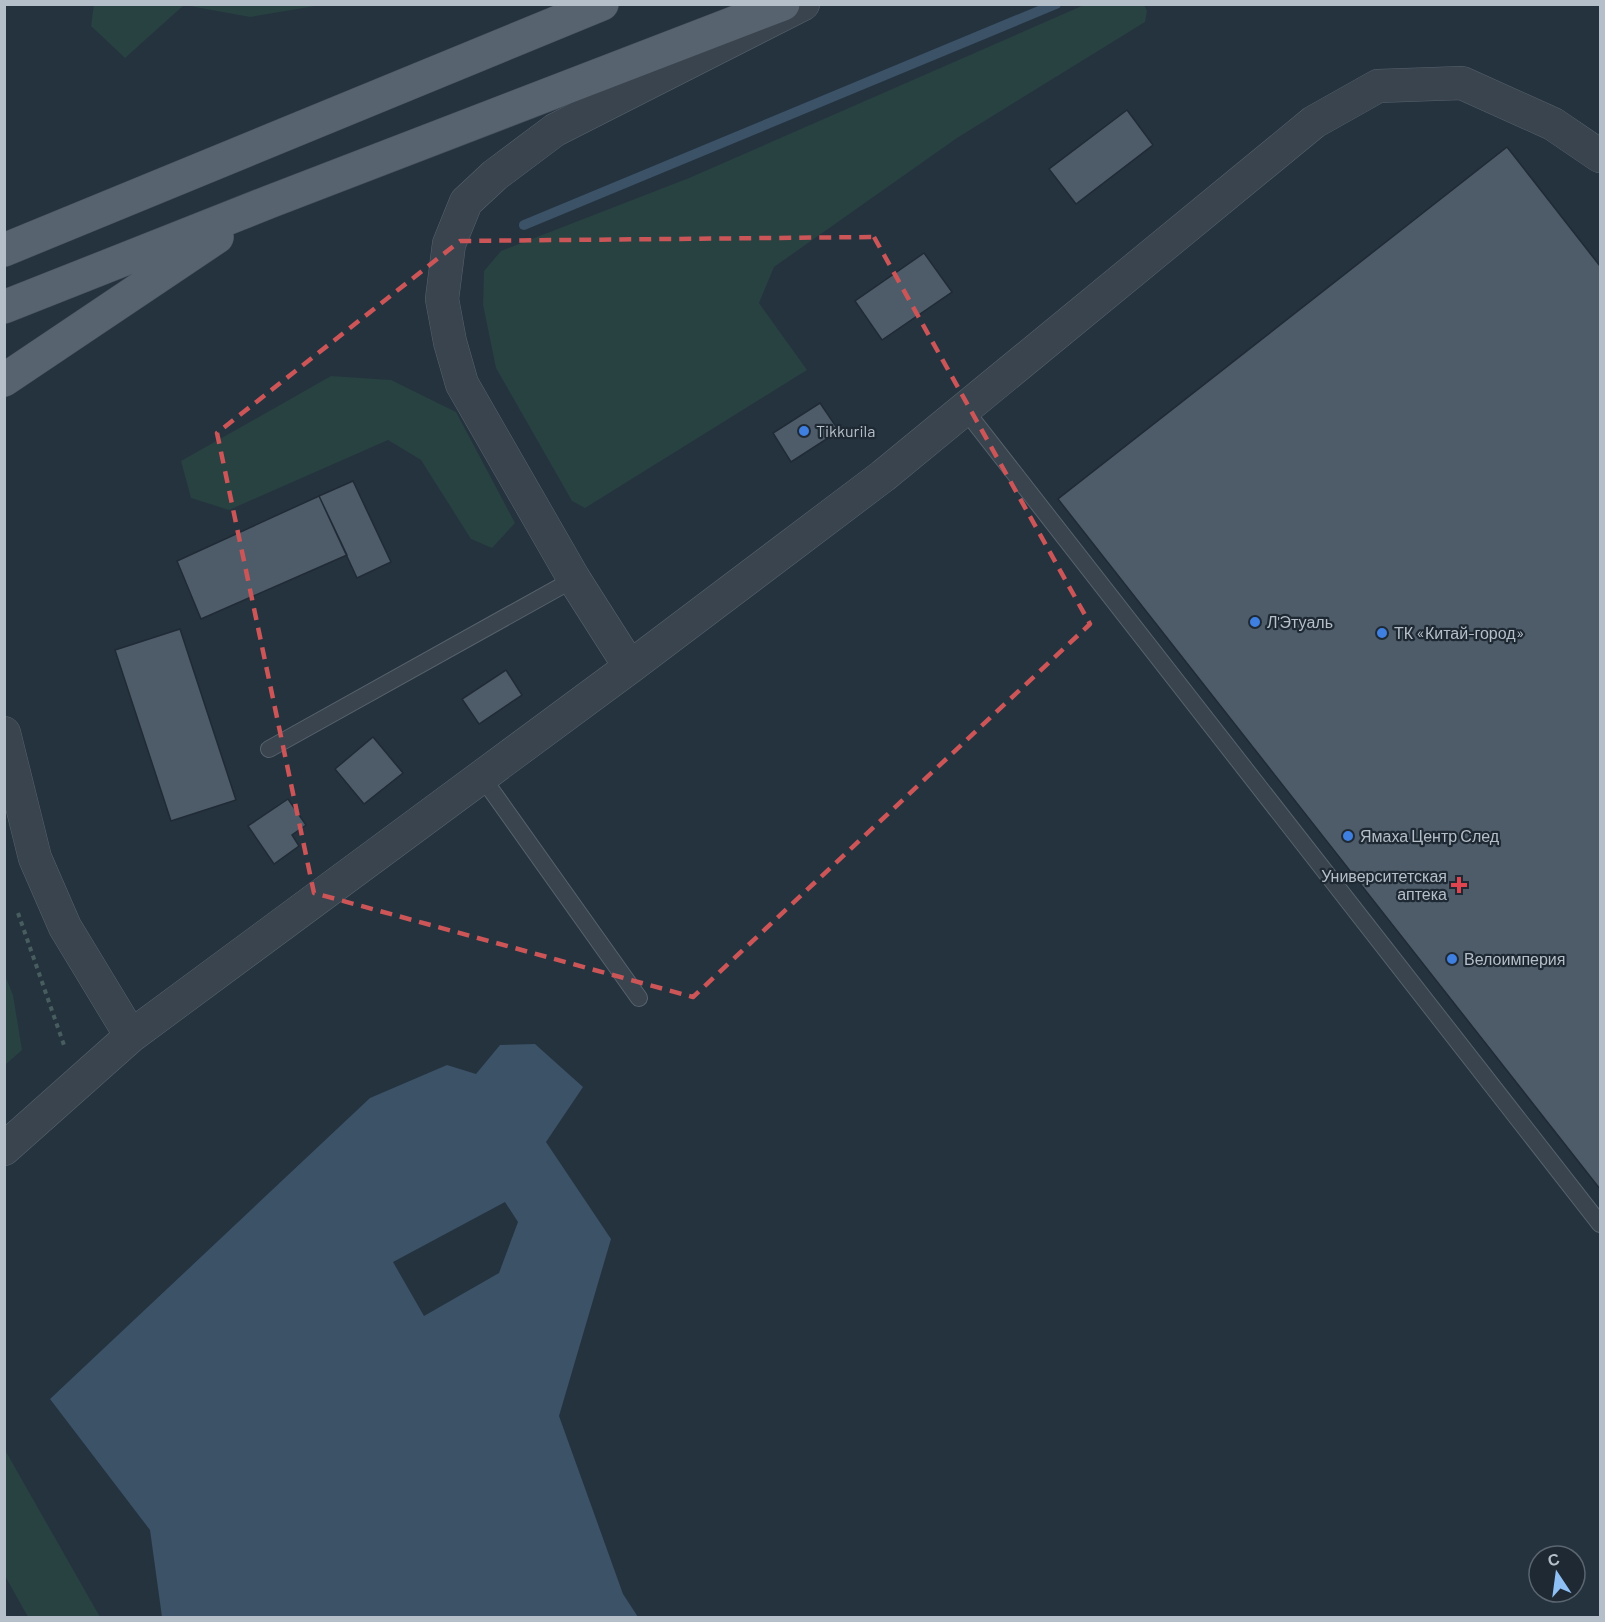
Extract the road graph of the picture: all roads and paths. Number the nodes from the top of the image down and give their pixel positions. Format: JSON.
{"nodes":[{"id":1,"x":602,"y":4,"type":"edge"},
{"id":2,"x":783,"y":4,"type":"edge"},
{"id":3,"x":803,"y":4,"type":"edge"},
{"id":4,"x":1600,"y":156,"type":"edge"},
{"id":5,"x":269,"y":202,"type":"junction"},
{"id":6,"x":4,"y":250,"type":"edge"},
{"id":7,"x":4,"y":308,"type":"edge"},
{"id":8,"x":4,"y":380,"type":"edge"},
{"id":9,"x":965,"y":410,"type":"junction"},
{"id":10,"x":574,"y":579,"type":"junction"},
{"id":11,"x":630,"y":667,"type":"junction"},
{"id":12,"x":4,"y":733,"type":"edge"},
{"id":13,"x":269,"y":749,"type":"dead end"},
{"id":14,"x":482,"y":777,"type":"junction"},
{"id":15,"x":16,"y":909,"type":"dead end"},
{"id":16,"x":639,"y":998,"type":"dead end"},
{"id":17,"x":130,"y":1036,"type":"junction"},
{"id":18,"x":67,"y":1054,"type":"dead end"},
{"id":19,"x":4,"y":1149,"type":"edge"},
{"id":20,"x":1600,"y":1224,"type":"edge"}],
"edges":[{"from":1,"to":6,"type":"main road"},
{"from":2,"to":5,"type":"main road"},
{"from":3,"to":10,"type":"street"},
{"from":4,"to":9,"type":"street"},
{"from":5,"to":7,"type":"main road"},
{"from":5,"to":8,"type":"main road"},
{"from":9,"to":11,"type":"street"},
{"from":9,"to":20,"type":"lane"},
{"from":10,"to":11,"type":"street"},
{"from":10,"to":13,"type":"lane"},
{"from":11,"to":14,"type":"street"},
{"from":12,"to":17,"type":"street"},
{"from":14,"to":16,"type":"lane"},
{"from":14,"to":17,"type":"street"},
{"from":15,"to":18,"type":"path"},
{"from":17,"to":19,"type":"street"}]}
